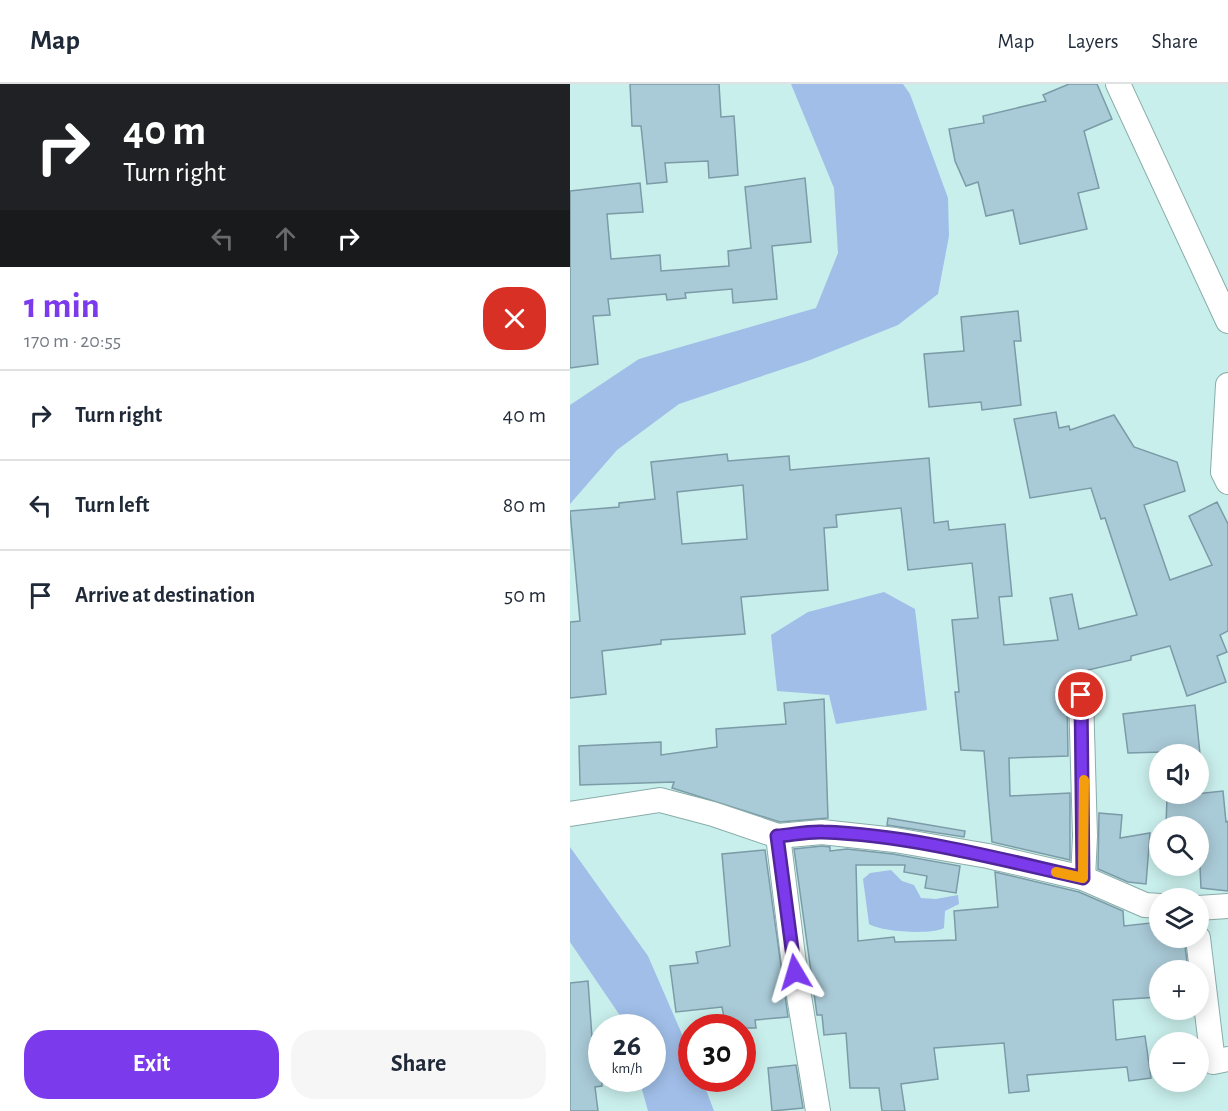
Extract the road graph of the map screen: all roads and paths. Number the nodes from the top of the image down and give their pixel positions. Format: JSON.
{"nodes":[{"id":1,"x":1118,"y":84,"type":"edge"},
{"id":2,"x":1228,"y":321,"type":"edge"},
{"id":3,"x":1228,"y":385,"type":"edge"},
{"id":4,"x":1228,"y":482,"type":"edge"},
{"id":5,"x":1081,"y":695,"type":"dead end"},
{"id":6,"x":570,"y":814,"type":"edge"},
{"id":7,"x":777,"y":836,"type":"junction"},
{"id":8,"x":1083,"y":878,"type":"junction"},
{"id":9,"x":1149,"y":905,"type":"edge"},
{"id":10,"x":1228,"y":906,"type":"edge"},
{"id":11,"x":1209,"y":907,"type":"edge"},
{"id":12,"x":1199,"y":948,"type":"edge"},
{"id":13,"x":1228,"y":1059,"type":"edge"},
{"id":14,"x":819,"y":1111,"type":"edge"}],
"edges":[{"from":1,"to":2,"type":"street"},
{"from":3,"to":4,"type":"street"},
{"from":5,"to":8,"type":"street"},
{"from":6,"to":7,"type":"street"},
{"from":7,"to":8,"type":"street"},
{"from":7,"to":14,"type":"street"},
{"from":8,"to":9,"type":"street"},
{"from":10,"to":11,"type":"street"},
{"from":12,"to":13,"type":"street"}]}
